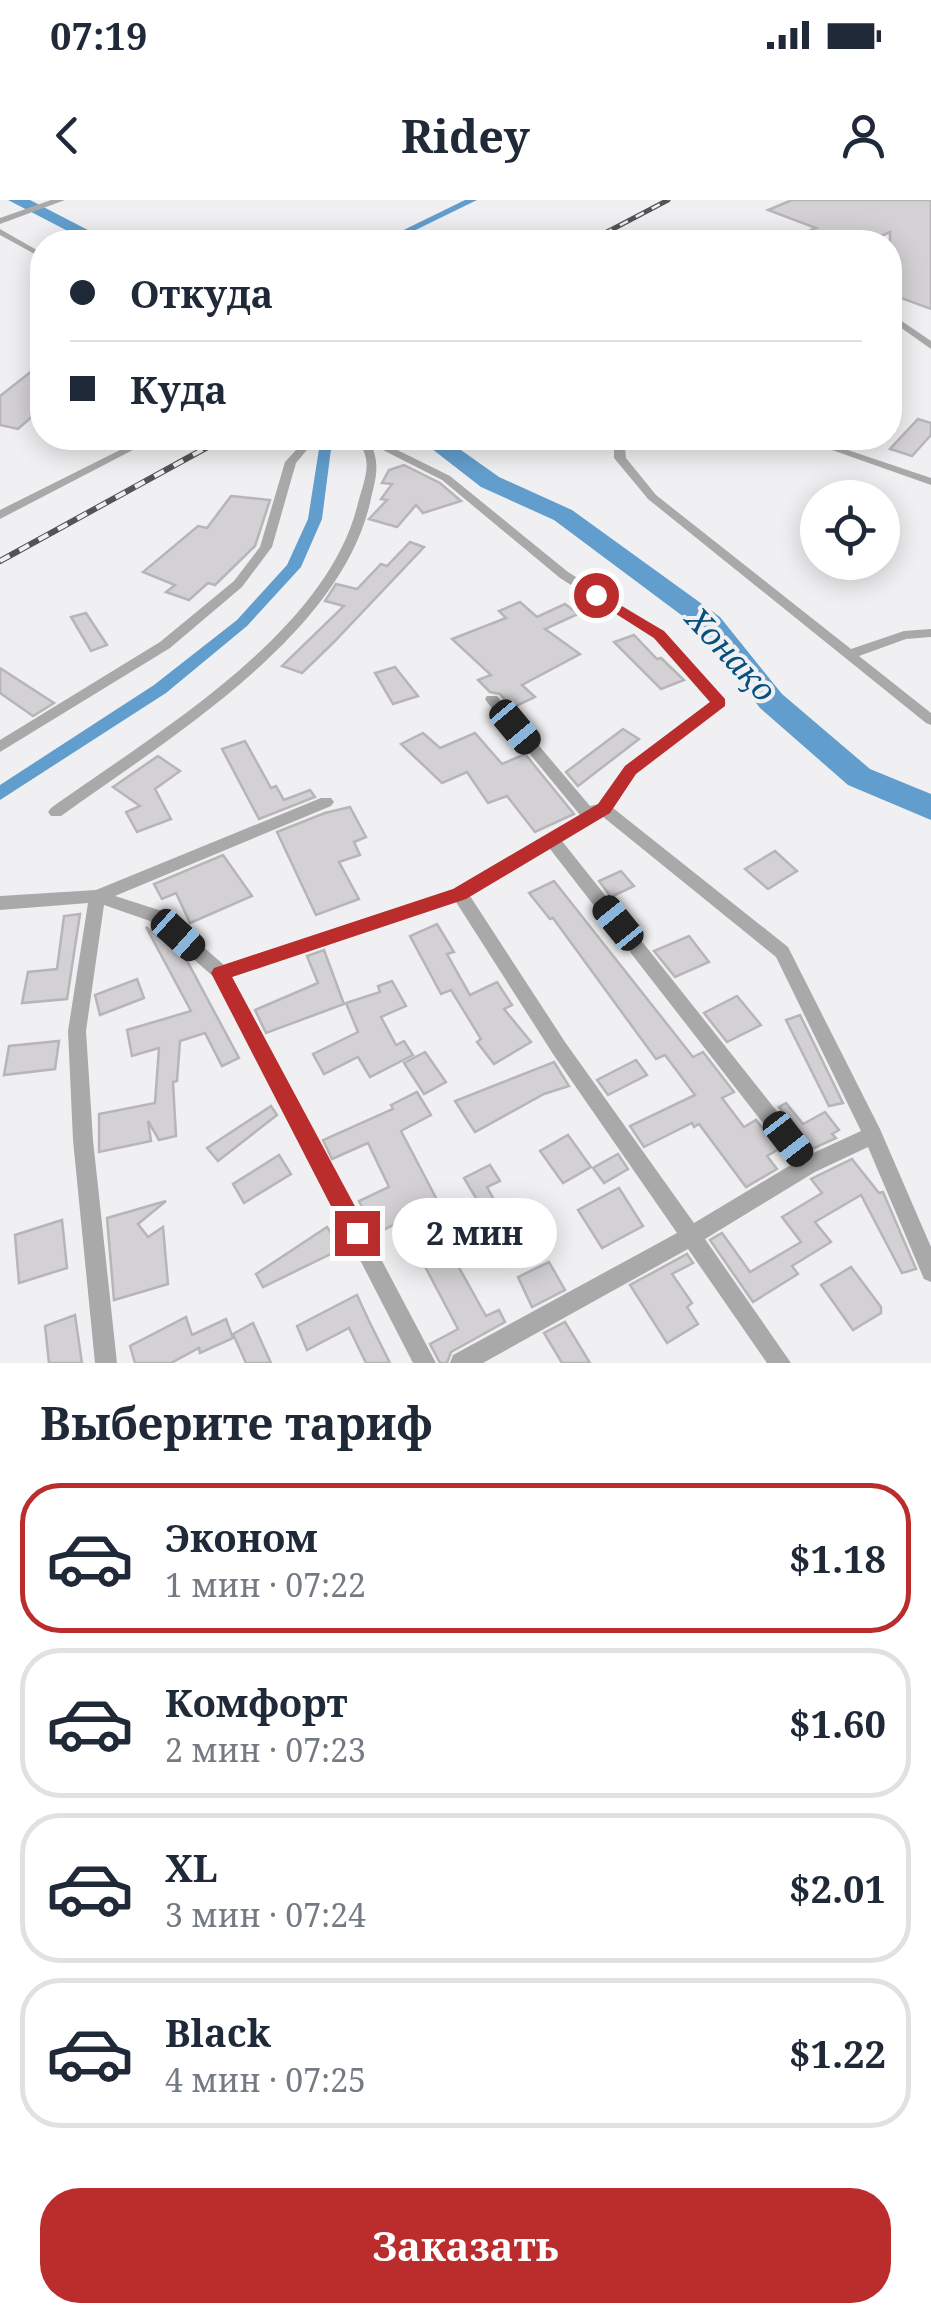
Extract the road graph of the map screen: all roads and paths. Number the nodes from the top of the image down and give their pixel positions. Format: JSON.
{"nodes":[{"id":1,"x":60,"y":200,"type":"edge"},
{"id":2,"x":4,"y":220,"type":"edge"},
{"id":3,"x":0,"y":232,"type":"edge"},
{"id":4,"x":30,"y":249,"type":"edge"},
{"id":5,"x":902,"y":325,"type":"edge"},
{"id":6,"x":931,"y":346,"type":"edge"},
{"id":7,"x":127,"y":450,"type":"edge"},
{"id":8,"x":301,"y":450,"type":"edge"},
{"id":9,"x":369,"y":450,"type":"edge"},
{"id":10,"x":389,"y":450,"type":"edge"},
{"id":11,"x":620,"y":450,"type":"edge"},
{"id":12,"x":838,"y":450,"type":"edge"},
{"id":13,"x":931,"y":482,"type":"edge"},
{"id":14,"x":0,"y":515,"type":"edge"},
{"id":15,"x":931,"y":633,"type":"edge"},
{"id":16,"x":850,"y":654,"type":"junction"},
{"id":17,"x":492,"y":698,"type":"dead end"},
{"id":18,"x":931,"y":720,"type":"edge"},
{"id":19,"x":0,"y":746,"type":"edge"},
{"id":20,"x":326,"y":802,"type":"dead end"},
{"id":21,"x":604,"y":808,"type":"junction"},
{"id":22,"x":56,"y":812,"type":"dead end"},
{"id":23,"x":552,"y":840,"type":"junction"},
{"id":24,"x":460,"y":894,"type":"junction"},
{"id":25,"x":97,"y":896,"type":"junction"},
{"id":26,"x":0,"y":903,"type":"edge"},
{"id":27,"x":221,"y":973,"type":"junction"},
{"id":28,"x":873,"y":1135,"type":"junction"},
{"id":29,"x":808,"y":1166,"type":"junction"},
{"id":30,"x":690,"y":1237,"type":"junction"},
{"id":31,"x":931,"y":1272,"type":"edge"},
{"id":32,"x":106,"y":1363,"type":"edge"},
{"id":33,"x":426,"y":1363,"type":"edge"},
{"id":34,"x":461,"y":1363,"type":"edge"},
{"id":35,"x":780,"y":1363,"type":"edge"}],
"edges":[{"from":1,"to":2,"type":"street"},
{"from":3,"to":4,"type":"street"},
{"from":5,"to":6,"type":"street"},
{"from":7,"to":14,"type":"street"},
{"from":8,"to":19,"type":"street"},
{"from":9,"to":22,"type":"street"},
{"from":10,"to":21,"type":"street"},
{"from":11,"to":16,"type":"street"},
{"from":12,"to":13,"type":"street"},
{"from":15,"to":16,"type":"street"},
{"from":16,"to":18,"type":"street"},
{"from":17,"to":21,"type":"street"},
{"from":20,"to":25,"type":"street"},
{"from":21,"to":23,"type":"street"},
{"from":21,"to":28,"type":"street"},
{"from":23,"to":24,"type":"street"},
{"from":23,"to":29,"type":"street"},
{"from":24,"to":27,"type":"street"},
{"from":24,"to":30,"type":"street"},
{"from":25,"to":26,"type":"street"},
{"from":25,"to":27,"type":"street"},
{"from":25,"to":32,"type":"street"},
{"from":27,"to":33,"type":"street"},
{"from":28,"to":29,"type":"street"},
{"from":28,"to":31,"type":"street"},
{"from":29,"to":30,"type":"street"},
{"from":30,"to":34,"type":"street"},
{"from":30,"to":35,"type":"street"}]}
